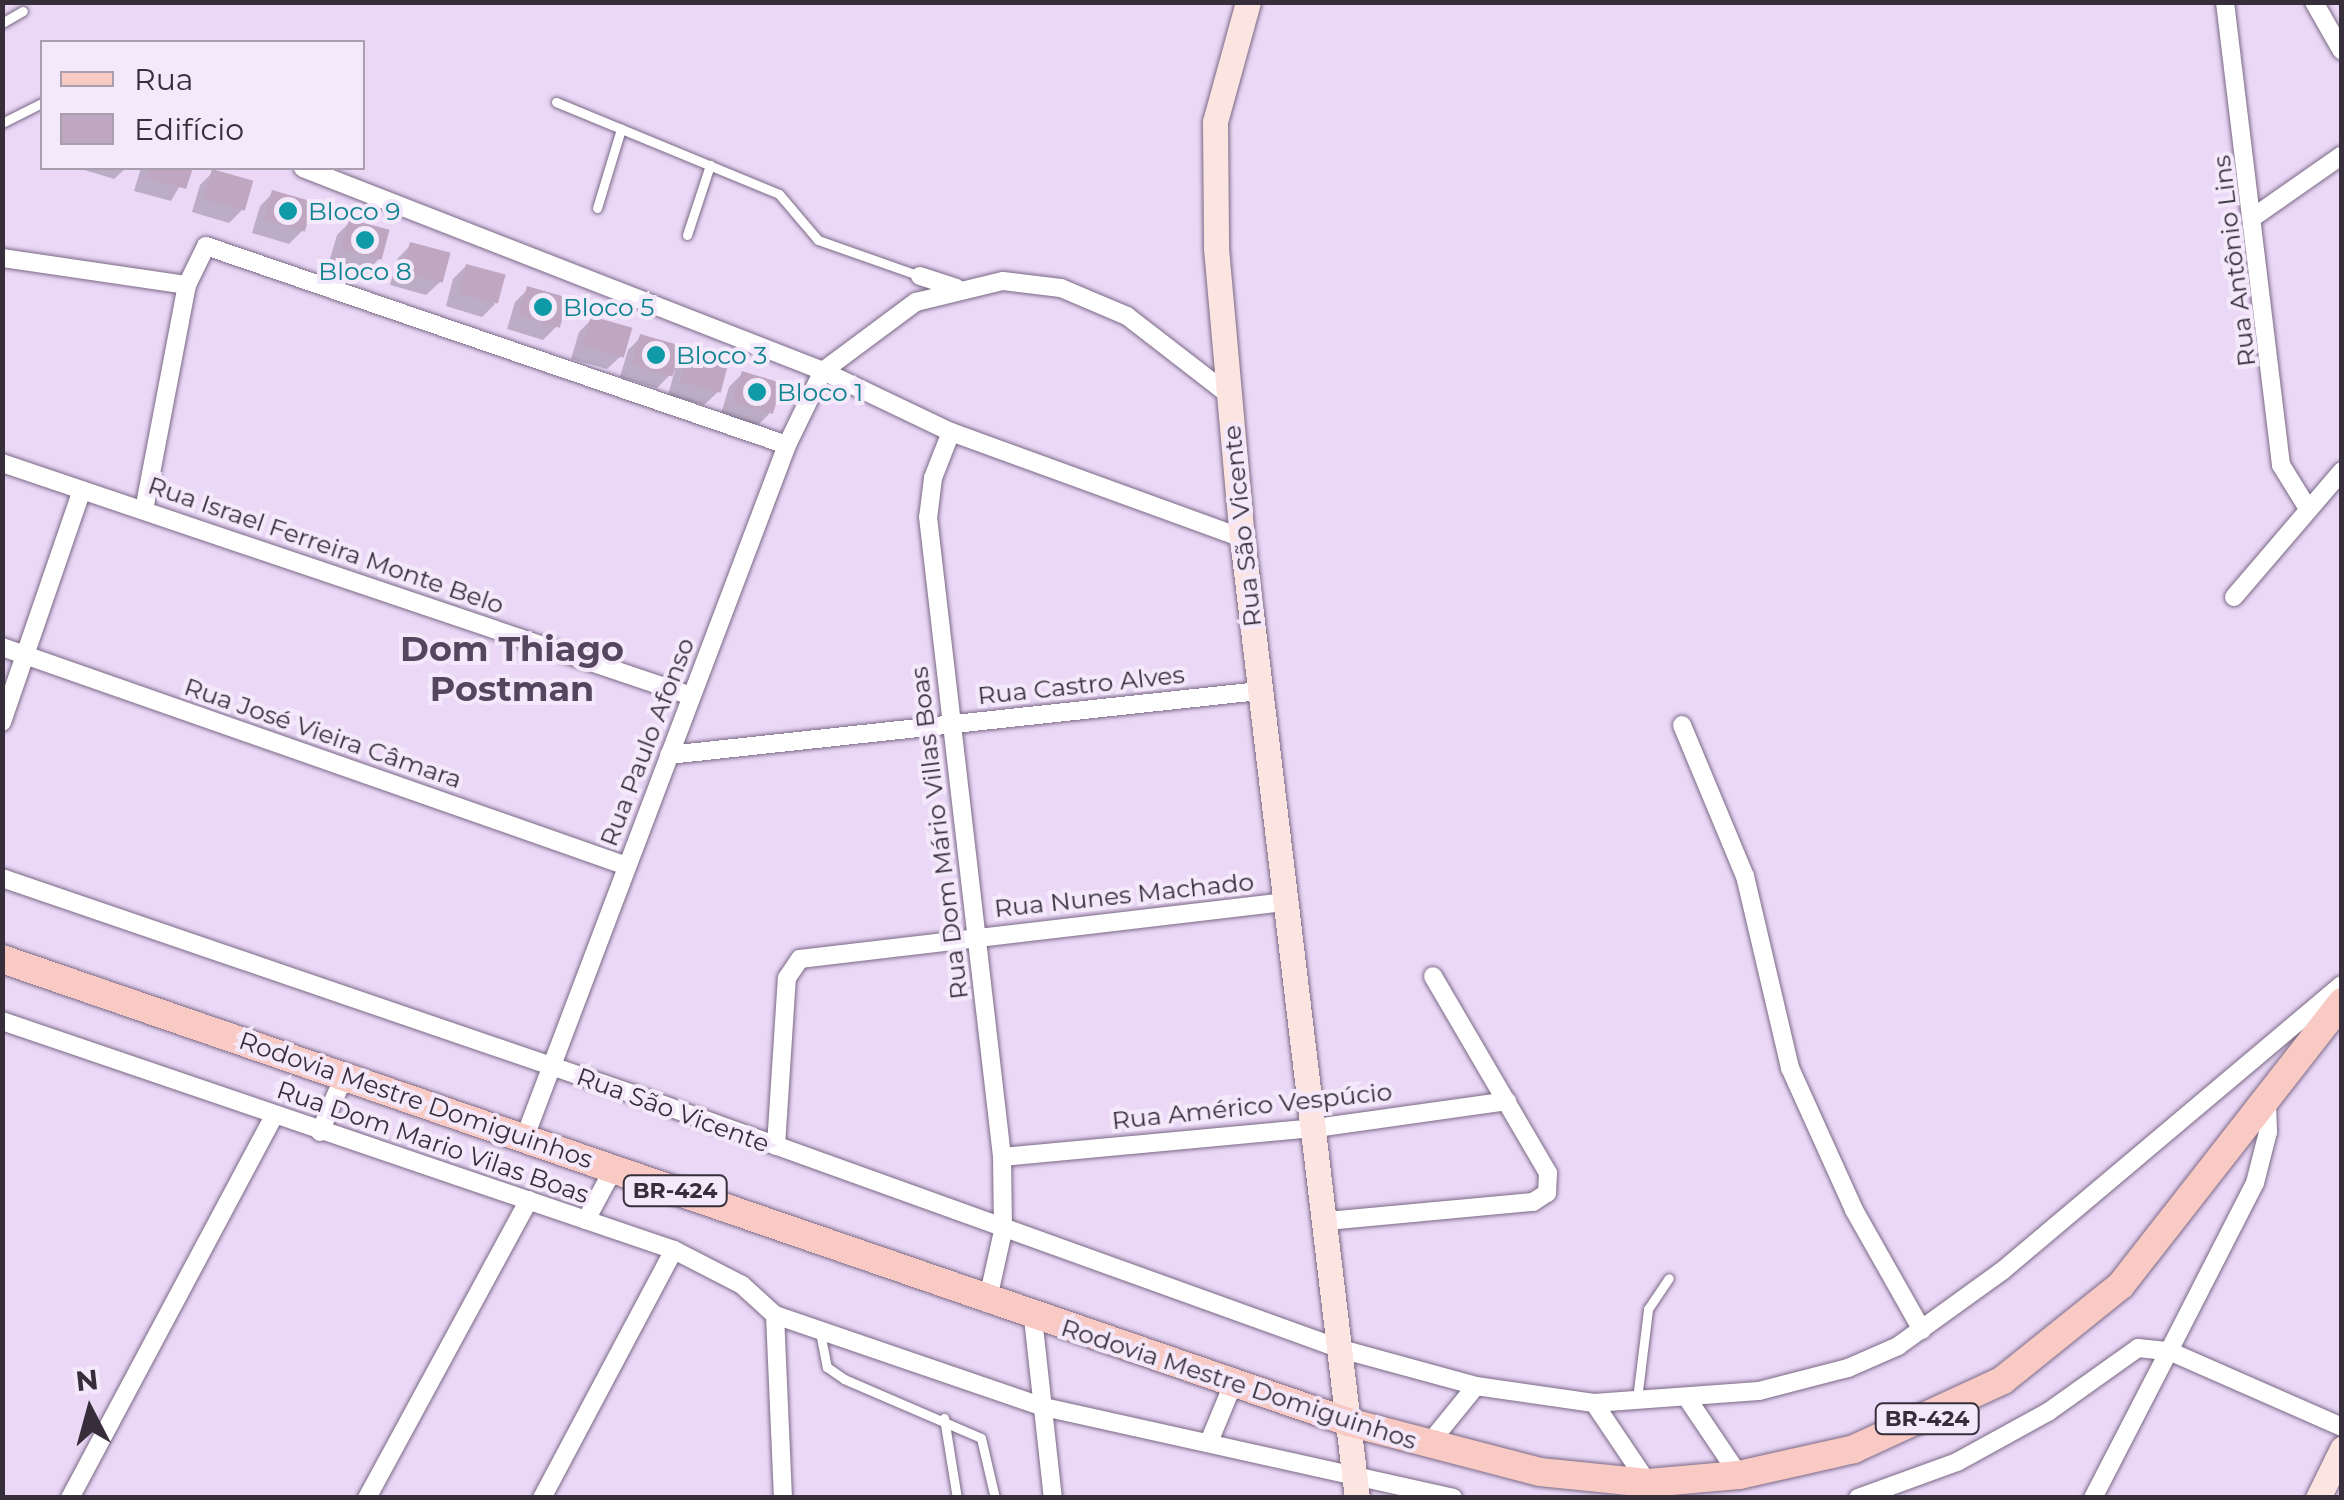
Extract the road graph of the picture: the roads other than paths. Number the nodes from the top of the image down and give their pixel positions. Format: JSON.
{"nodes":[{"id":1,"x":1248,"y":2,"type":"edge"},
{"id":2,"x":2225,"y":2,"type":"edge"},
{"id":3,"x":2314,"y":2,"type":"edge"},
{"id":4,"x":23,"y":10,"type":"dead end"},
{"id":5,"x":2,"y":23,"type":"edge"},
{"id":6,"x":2342,"y":50,"type":"edge"},
{"id":7,"x":556,"y":102,"type":"dead end"},
{"id":8,"x":40,"y":104,"type":"edge"},
{"id":9,"x":2,"y":123,"type":"edge"},
{"id":10,"x":621,"y":129,"type":"junction"},
{"id":11,"x":2342,"y":155,"type":"edge"},
{"id":12,"x":710,"y":165,"type":"junction"},
{"id":13,"x":308,"y":170,"type":"edge"},
{"id":14,"x":597,"y":208,"type":"dead end"},
{"id":15,"x":2255,"y":216,"type":"junction"},
{"id":16,"x":687,"y":235,"type":"dead end"},
{"id":17,"x":2,"y":258,"type":"edge"},
{"id":18,"x":920,"y":276,"type":"joint"},
{"id":19,"x":188,"y":285,"type":"junction"},
{"id":20,"x":956,"y":288,"type":"junction"},
{"id":21,"x":823,"y":370,"type":"junction"},
{"id":22,"x":1228,"y":394,"type":"junction"},
{"id":23,"x":951,"y":432,"type":"junction"},
{"id":24,"x":787,"y":445,"type":"junction"},
{"id":25,"x":2,"y":463,"type":"edge"},
{"id":26,"x":2342,"y":471,"type":"edge"},
{"id":27,"x":82,"y":490,"type":"junction"},
{"id":28,"x":2306,"y":507,"type":"junction"},
{"id":29,"x":144,"y":510,"type":"junction"},
{"id":30,"x":1242,"y":538,"type":"junction"},
{"id":31,"x":2234,"y":597,"type":"dead end"},
{"id":32,"x":2,"y":646,"type":"edge"},
{"id":33,"x":26,"y":655,"type":"junction"},
{"id":34,"x":1259,"y":692,"type":"junction"},
{"id":35,"x":691,"y":696,"type":"junction"},
{"id":36,"x":2,"y":722,"type":"edge"},
{"id":37,"x":950,"y":724,"type":"junction"},
{"id":38,"x":1682,"y":725,"type":"dead end"},
{"id":39,"x":668,"y":755,"type":"junction"},
{"id":40,"x":627,"y":866,"type":"junction"},
{"id":41,"x":2,"y":878,"type":"edge"},
{"id":42,"x":1288,"y":902,"type":"junction"},
{"id":43,"x":978,"y":937,"type":"junction"},
{"id":44,"x":2,"y":959,"type":"edge"},
{"id":45,"x":1432,"y":976,"type":"dead end"},
{"id":46,"x":2342,"y":985,"type":"edge"},
{"id":47,"x":2342,"y":1002,"type":"edge"},
{"id":48,"x":2,"y":1021,"type":"edge"},
{"id":49,"x":553,"y":1066,"type":"junction"},
{"id":50,"x":345,"y":1074,"type":"junction"},
{"id":51,"x":1506,"y":1102,"type":"junction"},
{"id":52,"x":2266,"y":1102,"type":"junction"},
{"id":53,"x":274,"y":1116,"type":"junction"},
{"id":54,"x":1316,"y":1128,"type":"junction"},
{"id":55,"x":320,"y":1132,"type":"junction"},
{"id":56,"x":526,"y":1134,"type":"junction"},
{"id":57,"x":776,"y":1146,"type":"junction"},
{"id":58,"x":1002,"y":1157,"type":"junction"},
{"id":59,"x":614,"y":1168,"type":"junction"},
{"id":60,"x":530,"y":1200,"type":"junction"},
{"id":61,"x":586,"y":1220,"type":"junction"},
{"id":62,"x":1327,"y":1221,"type":"junction"},
{"id":63,"x":1003,"y":1231,"type":"junction"},
{"id":64,"x":674,"y":1250,"type":"junction"},
{"id":65,"x":1669,"y":1278,"type":"dead end"},
{"id":66,"x":986,"y":1303,"type":"junction"},
{"id":67,"x":775,"y":1315,"type":"junction"},
{"id":68,"x":1032,"y":1318,"type":"junction"},
{"id":69,"x":1922,"y":1330,"type":"junction"},
{"id":70,"x":820,"y":1332,"type":"junction"},
{"id":71,"x":1341,"y":1349,"type":"junction"},
{"id":72,"x":2169,"y":1351,"type":"junction"},
{"id":73,"x":1233,"y":1384,"type":"junction"},
{"id":74,"x":1476,"y":1386,"type":"junction"},
{"id":75,"x":1689,"y":1401,"type":"junction"},
{"id":76,"x":1637,"y":1402,"type":"junction"},
{"id":77,"x":1594,"y":1403,"type":"junction"},
{"id":78,"x":1044,"y":1407,"type":"junction"},
{"id":79,"x":944,"y":1418,"type":"junction"},
{"id":80,"x":1348,"y":1422,"type":"junction"},
{"id":81,"x":2342,"y":1427,"type":"edge"},
{"id":82,"x":1209,"y":1442,"type":"junction"},
{"id":83,"x":1428,"y":1445,"type":"junction"},
{"id":84,"x":2342,"y":1449,"type":"edge"},
{"id":85,"x":1740,"y":1475,"type":"junction"},
{"id":86,"x":1648,"y":1483,"type":"junction"},
{"id":87,"x":1356,"y":1487,"type":"edge"},
{"id":88,"x":70,"y":1498,"type":"edge"},
{"id":89,"x":367,"y":1498,"type":"edge"},
{"id":90,"x":542,"y":1498,"type":"edge"},
{"id":91,"x":782,"y":1498,"type":"edge"},
{"id":92,"x":957,"y":1498,"type":"edge"},
{"id":93,"x":995,"y":1498,"type":"edge"},
{"id":94,"x":1053,"y":1498,"type":"edge"},
{"id":95,"x":1453,"y":1498,"type":"edge"},
{"id":96,"x":1858,"y":1498,"type":"edge"},
{"id":97,"x":2093,"y":1498,"type":"edge"},
{"id":98,"x":2318,"y":1498,"type":"edge"}],
"edges":[{"from":1,"to":22,"type":"street","name":"Rua São Vicente"},
{"from":2,"to":15,"type":"street","name":"Rua Antônio Lins"},
{"from":3,"to":6,"type":"street"},
{"from":4,"to":5,"type":"lane"},
{"from":7,"to":10,"type":"lane"},
{"from":8,"to":9,"type":"lane"},
{"from":10,"to":12,"type":"lane"},
{"from":10,"to":14,"type":"lane"},
{"from":11,"to":15,"type":"street"},
{"from":12,"to":16,"type":"lane"},
{"from":12,"to":18,"type":"lane"},
{"from":13,"to":21,"type":"street"},
{"from":15,"to":28,"type":"street","name":"Rua Antônio Lins"},
{"from":17,"to":19,"type":"street"},
{"from":18,"to":20,"type":"street"},
{"from":19,"to":24,"type":"street"},
{"from":19,"to":29,"type":"street"},
{"from":20,"to":21,"type":"street"},
{"from":20,"to":22,"type":"street"},
{"from":21,"to":23,"type":"street"},
{"from":21,"to":24,"type":"street","name":"Rua Paulo Afonso"},
{"from":22,"to":30,"type":"street","name":"Rua São Vicente"},
{"from":23,"to":30,"type":"street"},
{"from":23,"to":37,"type":"street","name":"Rua Dom Mário Villas Boas"},
{"from":24,"to":35,"type":"street","name":"Rua Paulo Afonso"},
{"from":25,"to":27,"type":"street","name":"Rua Israel Ferreira Monte Belo"},
{"from":26,"to":28,"type":"street"},
{"from":27,"to":29,"type":"street","name":"Rua Israel Ferreira Monte Belo"},
{"from":27,"to":33,"type":"street"},
{"from":28,"to":31,"type":"street"},
{"from":29,"to":35,"type":"street","name":"Rua Israel Ferreira Monte Belo"},
{"from":30,"to":34,"type":"street","name":"Rua São Vicente"},
{"from":32,"to":33,"type":"street","name":"Rua José Vieira Câmara"},
{"from":33,"to":36,"type":"street"},
{"from":33,"to":40,"type":"street","name":"Rua José Vieira Câmara"},
{"from":34,"to":37,"type":"street","name":"Rua Castro Alves"},
{"from":34,"to":42,"type":"street","name":"Rua São Vicente"},
{"from":35,"to":39,"type":"street","name":"Rua Paulo Afonso"},
{"from":37,"to":39,"type":"street","name":"Rua Castro Alves"},
{"from":37,"to":43,"type":"street","name":"Rua Dom Mário Villas Boas"},
{"from":38,"to":69,"type":"street"},
{"from":39,"to":40,"type":"street","name":"Rua Paulo Afonso"},
{"from":40,"to":49,"type":"street","name":"Rua Paulo Afonso"},
{"from":41,"to":49,"type":"street","name":"Rua São Vicente"},
{"from":42,"to":43,"type":"street","name":"Rua Nunes Machado"},
{"from":42,"to":54,"type":"street","name":"Rua São Vicente"},
{"from":43,"to":57,"type":"street","name":"Rua Nunes Machado"},
{"from":43,"to":58,"type":"street","name":"Rua Dom Mário Villas Boas"},
{"from":44,"to":50,"type":"main road","name":"Rodovia Mestre Domiguinhos","number":"BR-424"},
{"from":45,"to":51,"type":"street"},
{"from":46,"to":69,"type":"street"},
{"from":47,"to":52,"type":"main road","name":"Rodovia Mestre Domiguinhos","number":"BR-424"},
{"from":48,"to":53,"type":"street","name":"Rua Dom Mario Vilas Boas"},
{"from":49,"to":56,"type":"street","name":"Rua Paulo Afonso"},
{"from":49,"to":57,"type":"street","name":"Rua São Vicente"},
{"from":50,"to":55,"type":"street"},
{"from":50,"to":56,"type":"main road","name":"Rodovia Mestre Domiguinhos","number":"BR-424"},
{"from":51,"to":54,"type":"street","name":"Rua Américo Vespúcio"},
{"from":51,"to":62,"type":"street"},
{"from":52,"to":72,"type":"street"},
{"from":52,"to":85,"type":"main road","name":"Rodovia Mestre Domiguinhos","number":"BR-424"},
{"from":53,"to":55,"type":"street","name":"Rua Dom Mario Vilas Boas"},
{"from":53,"to":88,"type":"street"},
{"from":54,"to":58,"type":"street","name":"Rua Américo Vespúcio"},
{"from":54,"to":62,"type":"street","name":"Rua São Vicente"},
{"from":55,"to":60,"type":"street","name":"Rua Dom Mario Vilas Boas"},
{"from":56,"to":59,"type":"main road","name":"Rodovia Mestre Domiguinhos","number":"BR-424"},
{"from":57,"to":63,"type":"street","name":"Rua São Vicente"},
{"from":58,"to":63,"type":"street","name":"Rua Dom Mário Villas Boas"},
{"from":59,"to":61,"type":"street"},
{"from":59,"to":66,"type":"main road","name":"Rodovia Mestre Domiguinhos","number":"BR-424"},
{"from":60,"to":61,"type":"street","name":"Rua Dom Mario Vilas Boas"},
{"from":60,"to":89,"type":"street"},
{"from":61,"to":64,"type":"street","name":"Rua Dom Mario Vilas Boas"},
{"from":62,"to":71,"type":"street","name":"Rua São Vicente"},
{"from":63,"to":66,"type":"street","name":"Rua Dom Mário Villas Boas"},
{"from":63,"to":71,"type":"street","name":"Rua São Vicente"},
{"from":64,"to":67,"type":"street","name":"Rua Dom Mario Vilas Boas"},
{"from":64,"to":90,"type":"street"},
{"from":65,"to":76,"type":"lane"},
{"from":66,"to":68,"type":"main road","name":"Rodovia Mestre Domiguinhos","number":"BR-424"},
{"from":67,"to":70,"type":"street","name":"Rua Dom Mario Vilas Boas"},
{"from":67,"to":91,"type":"street"},
{"from":68,"to":73,"type":"main road","name":"Rodovia Mestre Domiguinhos","number":"BR-424"},
{"from":68,"to":78,"type":"street"},
{"from":69,"to":75,"type":"street"},
{"from":70,"to":78,"type":"street","name":"Rua Dom Mario Vilas Boas"},
{"from":70,"to":79,"type":"lane"},
{"from":71,"to":74,"type":"street"},
{"from":71,"to":80,"type":"street","name":"Rua São Vicente"},
{"from":72,"to":81,"type":"street"},
{"from":72,"to":96,"type":"street"},
{"from":72,"to":97,"type":"street"},
{"from":73,"to":80,"type":"main road","name":"Rodovia Mestre Domiguinhos","number":"BR-424"},
{"from":73,"to":82,"type":"street"},
{"from":74,"to":77,"type":"street"},
{"from":74,"to":83,"type":"street"},
{"from":75,"to":76,"type":"street"},
{"from":75,"to":85,"type":"street"},
{"from":76,"to":77,"type":"street"},
{"from":77,"to":86,"type":"street"},
{"from":78,"to":82,"type":"street","name":"Rua Dom Mario Vilas Boas"},
{"from":78,"to":94,"type":"street"},
{"from":79,"to":92,"type":"lane"},
{"from":79,"to":93,"type":"lane"},
{"from":80,"to":83,"type":"main road","name":"Rodovia Mestre Domiguinhos","number":"BR-424"},
{"from":80,"to":87,"type":"street","name":"Rua São Vicente"},
{"from":82,"to":87,"type":"street","name":"Rua Dom Mario Vilas Boas"},
{"from":83,"to":86,"type":"main road","name":"Rodovia Mestre Domiguinhos","number":"BR-424"},
{"from":84,"to":98,"type":"street"},
{"from":85,"to":86,"type":"main road","name":"Rodovia Mestre Domiguinhos","number":"BR-424"},
{"from":87,"to":95,"type":"street","name":"Rua Dom Mario Vilas Boas"}]}
